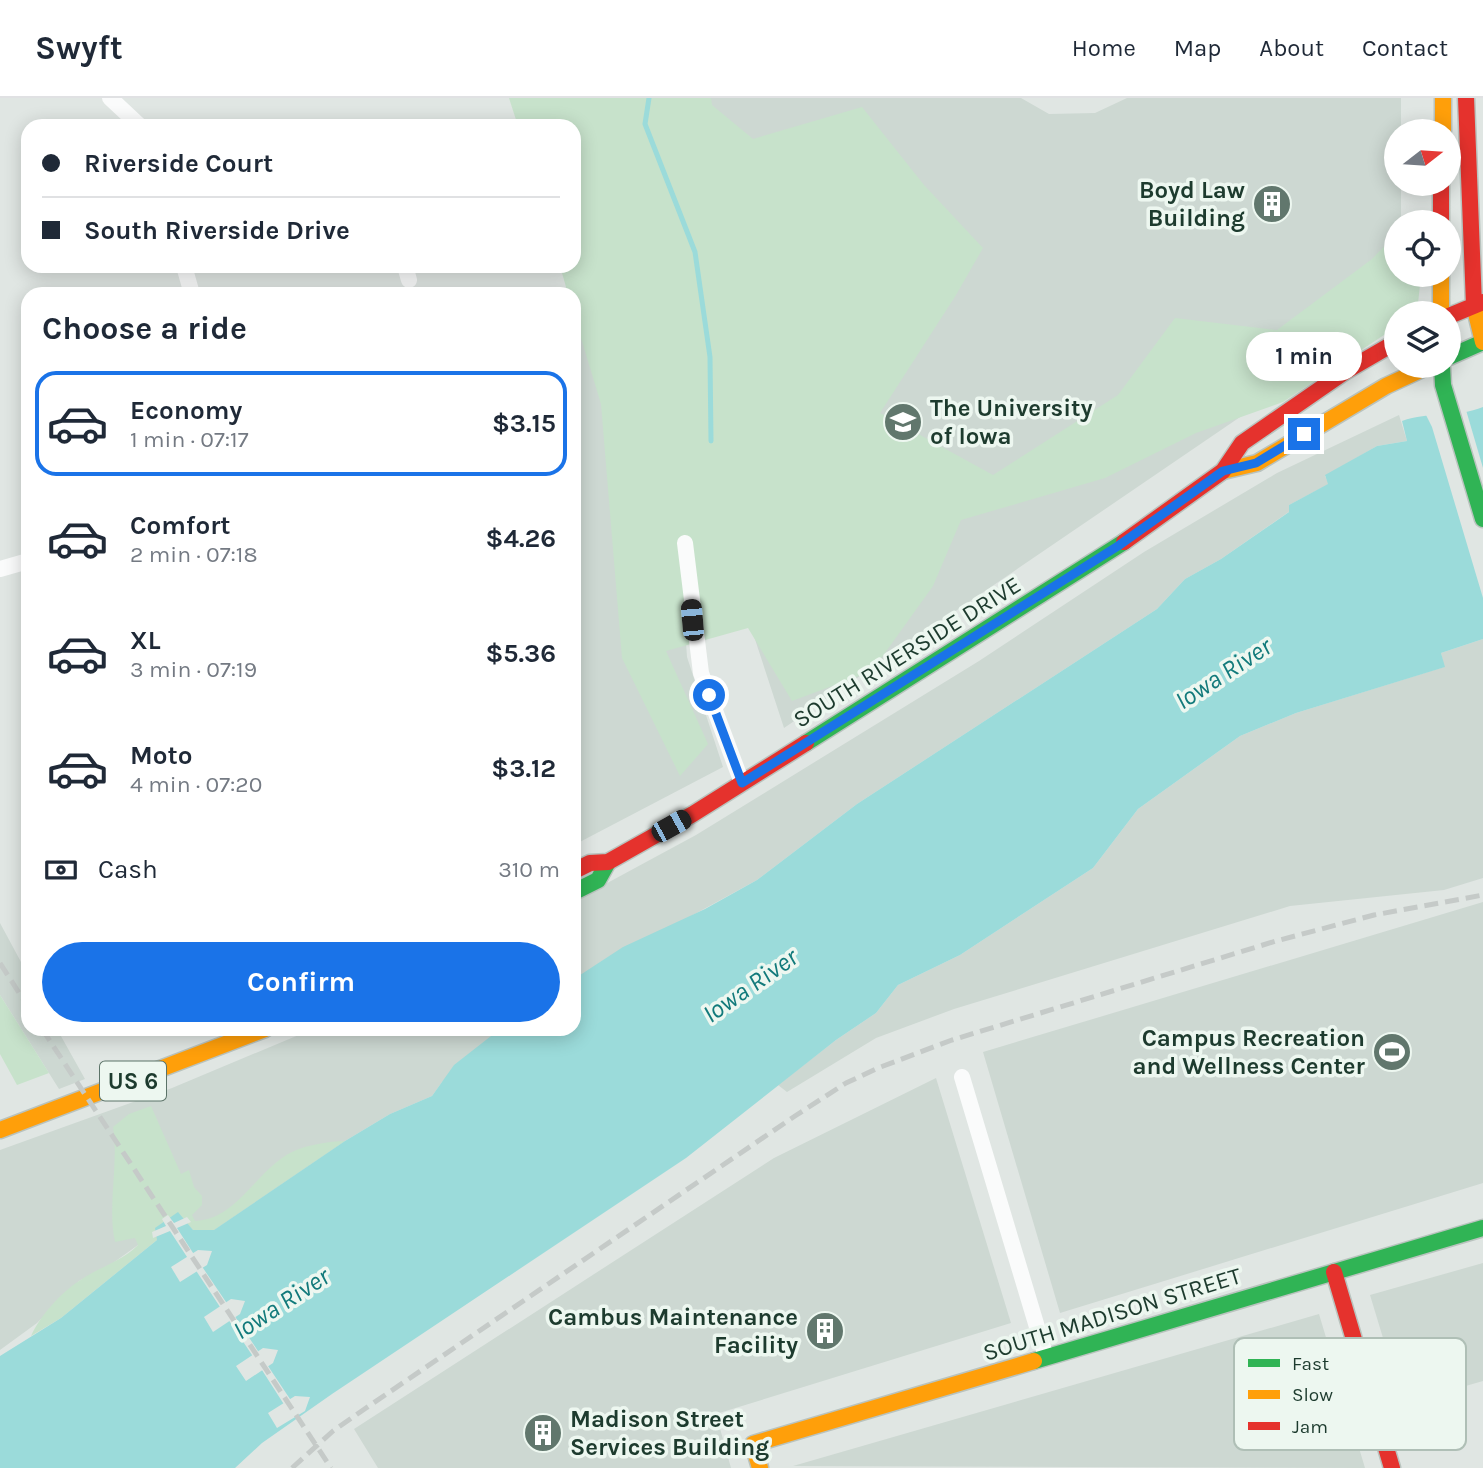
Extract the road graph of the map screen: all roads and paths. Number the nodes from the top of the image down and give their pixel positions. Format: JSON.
{"nodes":[{"id":1,"x":1443,"y":98,"type":"edge"},
{"id":2,"x":1465,"y":98,"type":"edge"},
{"id":3,"x":116,"y":100,"type":"edge"},
{"id":4,"x":134,"y":119,"type":"edge"},
{"id":5,"x":1443,"y":119,"type":"edge"},
{"id":6,"x":1479,"y":303,"type":"edge"},
{"id":7,"x":1461,"y":311,"type":"edge"},
{"id":8,"x":1483,"y":342,"type":"edge"},
{"id":9,"x":1384,"y":349,"type":"edge"},
{"id":10,"x":1461,"y":352,"type":"edge"},
{"id":11,"x":1403,"y":378,"type":"edge"},
{"id":12,"x":1444,"y":378,"type":"edge"},
{"id":13,"x":1223,"y":471,"type":"junction"},
{"id":14,"x":1483,"y":519,"type":"edge"},
{"id":15,"x":685,"y":543,"type":"dead end"},
{"id":16,"x":21,"y":563,"type":"edge"},
{"id":17,"x":0,"y":569,"type":"edge"},
{"id":18,"x":742,"y":783,"type":"junction"},
{"id":19,"x":608,"y":862,"type":"junction"},
{"id":20,"x":581,"y":868,"type":"edge"},
{"id":21,"x":581,"y":888,"type":"edge"},
{"id":22,"x":247,"y":1036,"type":"edge"},
{"id":23,"x":962,"y":1077,"type":"dead end"},
{"id":24,"x":0,"y":1130,"type":"edge"},
{"id":25,"x":1483,"y":1228,"type":"edge"},
{"id":26,"x":1334,"y":1272,"type":"junction"},
{"id":27,"x":1354,"y":1338,"type":"edge"},
{"id":28,"x":1046,"y":1357,"type":"junction"},
{"id":29,"x":1387,"y":1450,"type":"edge"},
{"id":30,"x":760,"y":1468,"type":"edge"},
{"id":31,"x":1392,"y":1468,"type":"edge"}],
"edges":[{"from":1,"to":5,"type":"main road"},
{"from":2,"to":6,"type":"main road"},
{"from":3,"to":4,"type":"street"},
{"from":6,"to":7,"type":"main road"},
{"from":6,"to":8,"type":"main road"},
{"from":8,"to":10,"type":"main road"},
{"from":9,"to":13,"type":"main road","name":"SOUTH RIVERSIDE DRIVE"},
{"from":11,"to":13,"type":"main road","name":"SOUTH RIVERSIDE DRIVE"},
{"from":12,"to":14,"type":"main road"},
{"from":13,"to":18,"type":"main road","name":"SOUTH RIVERSIDE DRIVE"},
{"from":15,"to":18,"type":"street"},
{"from":16,"to":17,"type":"street"},
{"from":18,"to":19,"type":"main road","name":"SOUTH RIVERSIDE DRIVE"},
{"from":19,"to":20,"type":"main road","name":"SOUTH RIVERSIDE DRIVE"},
{"from":19,"to":21,"type":"main road","name":"SOUTH RIVERSIDE DRIVE"},
{"from":22,"to":24,"type":"main road","number":"US 6"},
{"from":23,"to":28,"type":"street"},
{"from":25,"to":26,"type":"main road","name":"SOUTH MADISON STREET"},
{"from":26,"to":27,"type":"main road"},
{"from":26,"to":28,"type":"main road","name":"SOUTH MADISON STREET"},
{"from":28,"to":30,"type":"main road","name":"SOUTH MADISON STREET"},
{"from":29,"to":31,"type":"main road"}]}
